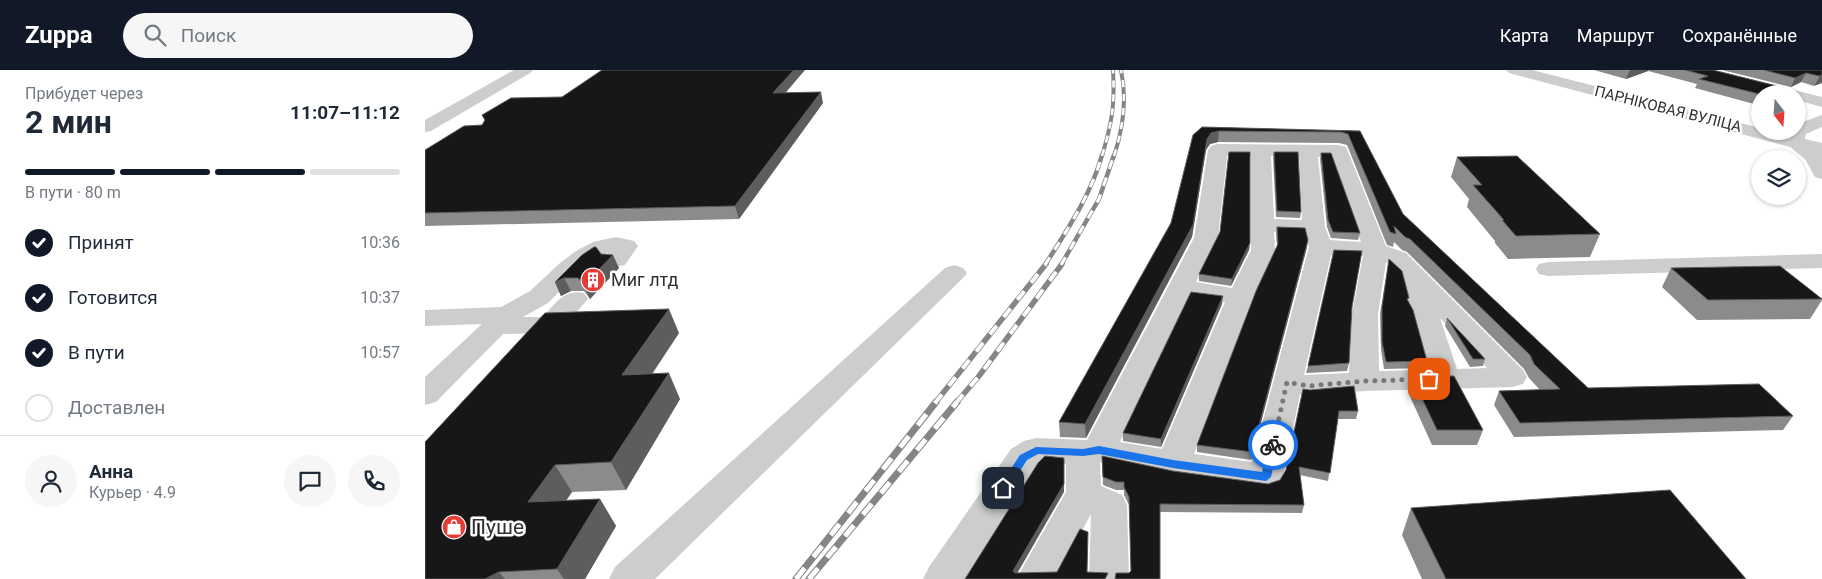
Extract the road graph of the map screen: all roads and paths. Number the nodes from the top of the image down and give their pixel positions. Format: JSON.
{"nodes":[{"id":1,"x":525,"y":70,"type":"edge"},
{"id":2,"x":1514,"y":70,"type":"edge"},
{"id":3,"x":1696,"y":70,"type":"edge"},
{"id":4,"x":1755,"y":85,"type":"edge"},
{"id":5,"x":1806,"y":98,"type":"edge"},
{"id":6,"x":1822,"y":102,"type":"edge"},
{"id":7,"x":1822,"y":120,"type":"edge"},
{"id":8,"x":425,"y":127,"type":"edge"},
{"id":9,"x":452,"y":131,"type":"edge"},
{"id":10,"x":425,"y":132,"type":"edge"},
{"id":11,"x":1795,"y":141,"type":"junction"},
{"id":12,"x":1261,"y":150,"type":"junction"},
{"id":13,"x":1308,"y":151,"type":"junction"},
{"id":14,"x":1819,"y":159,"type":"edge"},
{"id":15,"x":1262,"y":224,"type":"junction"},
{"id":16,"x":1317,"y":237,"type":"junction"},
{"id":17,"x":1376,"y":250,"type":"junction"},
{"id":18,"x":620,"y":257,"type":"dead end"},
{"id":19,"x":1822,"y":261,"type":"edge"},
{"id":20,"x":1548,"y":269,"type":"dead end"},
{"id":21,"x":954,"y":273,"type":"dead end"},
{"id":22,"x":1414,"y":275,"type":"junction"},
{"id":23,"x":1183,"y":288,"type":"junction"},
{"id":24,"x":1240,"y":297,"type":"junction"},
{"id":25,"x":575,"y":299,"type":"dead end"},
{"id":26,"x":425,"y":318,"type":"edge"},
{"id":27,"x":501,"y":321,"type":"junction"},
{"id":28,"x":1445,"y":379,"type":"junction"},
{"id":29,"x":1365,"y":381,"type":"junction"},
{"id":30,"x":1287,"y":382,"type":"junction"},
{"id":31,"x":425,"y":395,"type":"edge"},
{"id":32,"x":1091,"y":451,"type":"junction"},
{"id":33,"x":1173,"y":464,"type":"junction"},
{"id":34,"x":1084,"y":493,"type":"junction"},
{"id":35,"x":629,"y":579,"type":"edge"},
{"id":36,"x":943,"y":579,"type":"edge"},
{"id":37,"x":1036,"y":579,"type":"edge"},
{"id":38,"x":1109,"y":579,"type":"edge"}],
"edges":[{"from":1,"to":8,"type":"street"},
{"from":2,"to":11,"type":"street","name":"ПАРНІКОВАЯ ВУЛІЦА"},
{"from":3,"to":4,"type":"street"},
{"from":5,"to":6,"type":"street"},
{"from":7,"to":11,"type":"street"},
{"from":9,"to":10,"type":"street"},
{"from":11,"to":14,"type":"street"},
{"from":12,"to":13,"type":"street"},
{"from":12,"to":15,"type":"street"},
{"from":12,"to":23,"type":"street"},
{"from":13,"to":16,"type":"street"},
{"from":13,"to":17,"type":"street"},
{"from":15,"to":16,"type":"street"},
{"from":15,"to":24,"type":"street"},
{"from":16,"to":17,"type":"street"},
{"from":16,"to":30,"type":"street"},
{"from":17,"to":22,"type":"street"},
{"from":17,"to":29,"type":"street"},
{"from":18,"to":27,"type":"street"},
{"from":19,"to":20,"type":"street"},
{"from":21,"to":35,"type":"street"},
{"from":22,"to":28,"type":"street"},
{"from":22,"to":28,"type":"street"},
{"from":23,"to":24,"type":"street"},
{"from":23,"to":32,"type":"street"},
{"from":24,"to":33,"type":"street"},
{"from":25,"to":27,"type":"street"},
{"from":26,"to":27,"type":"street"},
{"from":27,"to":31,"type":"street"},
{"from":28,"to":29,"type":"street"},
{"from":29,"to":30,"type":"street"},
{"from":30,"to":33,"type":"street"},
{"from":32,"to":33,"type":"street"},
{"from":32,"to":34,"type":"street"},
{"from":32,"to":36,"type":"street"},
{"from":34,"to":37,"type":"street"},
{"from":34,"to":38,"type":"street"}]}
